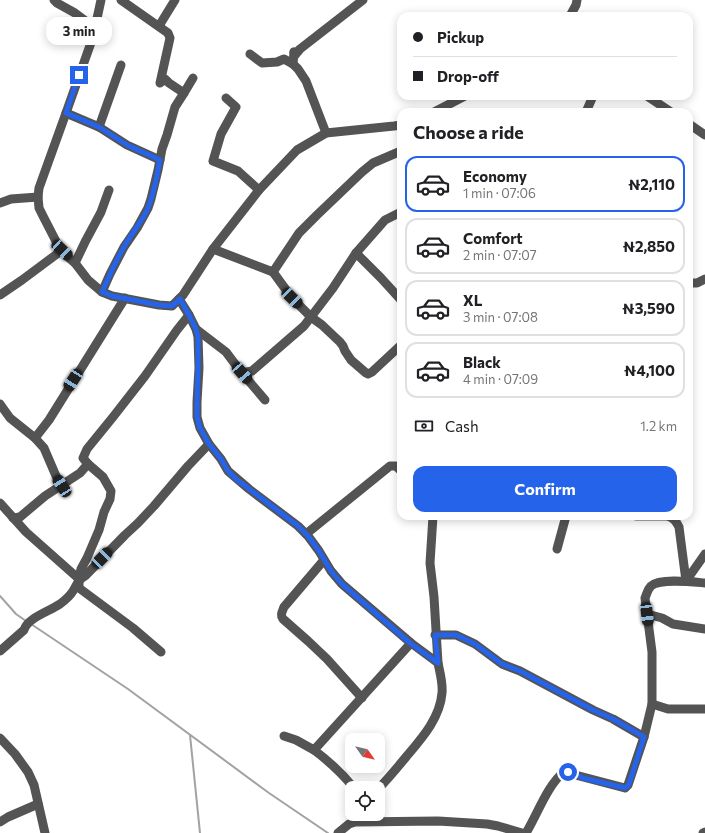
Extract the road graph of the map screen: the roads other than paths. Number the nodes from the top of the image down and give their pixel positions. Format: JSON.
{"nodes":[{"id":1,"x":54,"y":0,"type":"edge"},
{"id":2,"x":101,"y":0,"type":"edge"},
{"id":3,"x":121,"y":0,"type":"edge"},
{"id":4,"x":174,"y":0,"type":"edge"},
{"id":5,"x":363,"y":0,"type":"edge"},
{"id":6,"x":578,"y":0,"type":"edge"},
{"id":7,"x":572,"y":12,"type":"edge"},
{"id":8,"x":159,"y":26,"type":"junction"},
{"id":9,"x":95,"y":28,"type":"junction"},
{"id":10,"x":250,"y":54,"type":"dead end"},
{"id":11,"x":121,"y":64,"type":"dead end"},
{"id":12,"x":293,"y":64,"type":"junction"},
{"id":13,"x":194,"y":78,"type":"dead end"},
{"id":14,"x":184,"y":93,"type":"junction"},
{"id":15,"x":226,"y":98,"type":"dead end"},
{"id":16,"x":457,"y":100,"type":"edge"},
{"id":17,"x":653,"y":100,"type":"edge"},
{"id":18,"x":442,"y":108,"type":"edge"},
{"id":19,"x":665,"y":108,"type":"edge"},
{"id":20,"x":66,"y":113,"type":"junction"},
{"id":21,"x":397,"y":126,"type":"edge"},
{"id":22,"x":99,"y":127,"type":"junction"},
{"id":23,"x":693,"y":127,"type":"edge"},
{"id":24,"x":326,"y":133,"type":"junction"},
{"id":25,"x":705,"y":135,"type":"edge"},
{"id":26,"x":397,"y":153,"type":"edge"},
{"id":27,"x":160,"y":160,"type":"junction"},
{"id":28,"x":109,"y":190,"type":"dead end"},
{"id":29,"x":259,"y":190,"type":"junction"},
{"id":30,"x":38,"y":197,"type":"junction"},
{"id":31,"x":0,"y":202,"type":"edge"},
{"id":32,"x":397,"y":214,"type":"edge"},
{"id":33,"x":213,"y":249,"type":"junction"},
{"id":34,"x":62,"y":250,"type":"junction"},
{"id":35,"x":356,"y":253,"type":"junction"},
{"id":36,"x":75,"y":263,"type":"junction"},
{"id":37,"x":273,"y":272,"type":"junction"},
{"id":38,"x":705,"y":279,"type":"edge"},
{"id":39,"x":693,"y":283,"type":"edge"},
{"id":40,"x":102,"y":292,"type":"junction"},
{"id":41,"x":0,"y":295,"type":"edge"},
{"id":42,"x":397,"y":296,"type":"edge"},
{"id":43,"x":125,"y":298,"type":"junction"},
{"id":44,"x":180,"y":299,"type":"junction"},
{"id":45,"x":189,"y":315,"type":"junction"},
{"id":46,"x":311,"y":317,"type":"junction"},
{"id":47,"x":196,"y":329,"type":"junction"},
{"id":48,"x":397,"y":349,"type":"edge"},
{"id":49,"x":242,"y":373,"type":"junction"},
{"id":50,"x":265,"y":400,"type":"dead end"},
{"id":51,"x":0,"y":404,"type":"edge"},
{"id":52,"x":35,"y":438,"type":"junction"},
{"id":53,"x":209,"y":444,"type":"junction"},
{"id":54,"x":88,"y":464,"type":"junction"},
{"id":55,"x":397,"y":467,"type":"edge"},
{"id":56,"x":62,"y":486,"type":"junction"},
{"id":57,"x":0,"y":503,"type":"edge"},
{"id":58,"x":14,"y":518,"type":"junction"},
{"id":59,"x":433,"y":520,"type":"edge"},
{"id":60,"x":565,"y":520,"type":"edge"},
{"id":61,"x":676,"y":520,"type":"edge"},
{"id":62,"x":306,"y":534,"type":"junction"},
{"id":63,"x":557,"y":549,"type":"dead end"},
{"id":64,"x":705,"y":554,"type":"edge"},
{"id":65,"x":324,"y":560,"type":"junction"},
{"id":66,"x":79,"y":580,"type":"junction"},
{"id":67,"x":686,"y":581,"type":"junction"},
{"id":68,"x":705,"y":583,"type":"edge"},
{"id":69,"x":647,"y":614,"type":"junction"},
{"id":70,"x":705,"y":629,"type":"edge"},
{"id":71,"x":435,"y":635,"type":"junction"},
{"id":72,"x":410,"y":643,"type":"junction"},
{"id":73,"x":0,"y":651,"type":"edge"},
{"id":74,"x":161,"y":652,"type":"dead end"},
{"id":75,"x":438,"y":663,"type":"junction"},
{"id":76,"x":362,"y":698,"type":"junction"},
{"id":77,"x":652,"y":704,"type":"junction"},
{"id":78,"x":705,"y":709,"type":"edge"},
{"id":79,"x":284,"y":736,"type":"dead end"},
{"id":80,"x":644,"y":737,"type":"junction"},
{"id":81,"x":0,"y":738,"type":"edge"},
{"id":82,"x":314,"y":750,"type":"junction"},
{"id":83,"x":348,"y":781,"type":"edge"},
{"id":84,"x":385,"y":781,"type":"edge"},
{"id":85,"x":38,"y":804,"type":"junction"},
{"id":86,"x":351,"y":821,"type":"edge"},
{"id":87,"x":0,"y":822,"type":"edge"},
{"id":88,"x":349,"y":824,"type":"junction"},
{"id":89,"x":44,"y":833,"type":"edge"},
{"id":90,"x":338,"y":833,"type":"edge"},
{"id":91,"x":522,"y":833,"type":"edge"},
{"id":92,"x":526,"y":833,"type":"edge"}],
"edges":[{"from":1,"to":9,"type":"street"},
{"from":2,"to":9,"type":"street"},
{"from":3,"to":8,"type":"street"},
{"from":4,"to":8,"type":"street"},
{"from":5,"to":12,"type":"street"},
{"from":6,"to":7,"type":"street"},
{"from":8,"to":14,"type":"street"},
{"from":9,"to":20,"type":"street"},
{"from":10,"to":12,"type":"street"},
{"from":11,"to":22,"type":"street"},
{"from":12,"to":24,"type":"street"},
{"from":13,"to":14,"type":"street"},
{"from":14,"to":27,"type":"street"},
{"from":15,"to":29,"type":"street"},
{"from":16,"to":18,"type":"street"},
{"from":17,"to":19,"type":"street"},
{"from":20,"to":22,"type":"street"},
{"from":20,"to":30,"type":"street"},
{"from":21,"to":24,"type":"street"},
{"from":22,"to":27,"type":"street"},
{"from":23,"to":25,"type":"street"},
{"from":24,"to":29,"type":"street"},
{"from":26,"to":37,"type":"street"},
{"from":27,"to":40,"type":"street"},
{"from":28,"to":36,"type":"street"},
{"from":29,"to":33,"type":"street"},
{"from":30,"to":31,"type":"street"},
{"from":30,"to":34,"type":"street"},
{"from":32,"to":35,"type":"street"},
{"from":33,"to":37,"type":"street"},
{"from":33,"to":44,"type":"street"},
{"from":34,"to":36,"type":"street"},
{"from":34,"to":41,"type":"street"},
{"from":35,"to":42,"type":"street"},
{"from":35,"to":46,"type":"street"},
{"from":36,"to":40,"type":"street"},
{"from":37,"to":46,"type":"street"},
{"from":38,"to":39,"type":"street"},
{"from":40,"to":43,"type":"street"},
{"from":43,"to":44,"type":"street"},
{"from":43,"to":52,"type":"street"},
{"from":44,"to":45,"type":"street"},
{"from":45,"to":47,"type":"street"},
{"from":45,"to":54,"type":"street"},
{"from":46,"to":48,"type":"street"},
{"from":46,"to":49,"type":"street"},
{"from":47,"to":49,"type":"street"},
{"from":47,"to":53,"type":"street"},
{"from":49,"to":50,"type":"street"},
{"from":51,"to":52,"type":"street"},
{"from":52,"to":56,"type":"street"},
{"from":53,"to":62,"type":"street"},
{"from":53,"to":66,"type":"street"},
{"from":54,"to":56,"type":"street"},
{"from":54,"to":66,"type":"street"},
{"from":55,"to":62,"type":"street"},
{"from":56,"to":58,"type":"street"},
{"from":57,"to":58,"type":"street"},
{"from":58,"to":66,"type":"street"},
{"from":59,"to":71,"type":"street"},
{"from":60,"to":63,"type":"street"},
{"from":61,"to":67,"type":"street"},
{"from":62,"to":65,"type":"street"},
{"from":64,"to":67,"type":"street"},
{"from":65,"to":72,"type":"street"},
{"from":65,"to":76,"type":"street"},
{"from":66,"to":73,"type":"street"},
{"from":66,"to":74,"type":"street"},
{"from":67,"to":68,"type":"street"},
{"from":67,"to":69,"type":"street"},
{"from":69,"to":70,"type":"street"},
{"from":69,"to":77,"type":"street"},
{"from":71,"to":75,"type":"street"},
{"from":71,"to":80,"type":"street"},
{"from":72,"to":75,"type":"street"},
{"from":72,"to":76,"type":"street"},
{"from":75,"to":84,"type":"street"},
{"from":76,"to":82,"type":"street"},
{"from":77,"to":78,"type":"street"},
{"from":77,"to":80,"type":"street"},
{"from":79,"to":82,"type":"street"},
{"from":80,"to":92,"type":"street"},
{"from":81,"to":85,"type":"street"},
{"from":82,"to":83,"type":"street"},
{"from":85,"to":87,"type":"street"},
{"from":85,"to":89,"type":"street"},
{"from":86,"to":88,"type":"street"},
{"from":88,"to":90,"type":"street"},
{"from":88,"to":91,"type":"street"}]}
